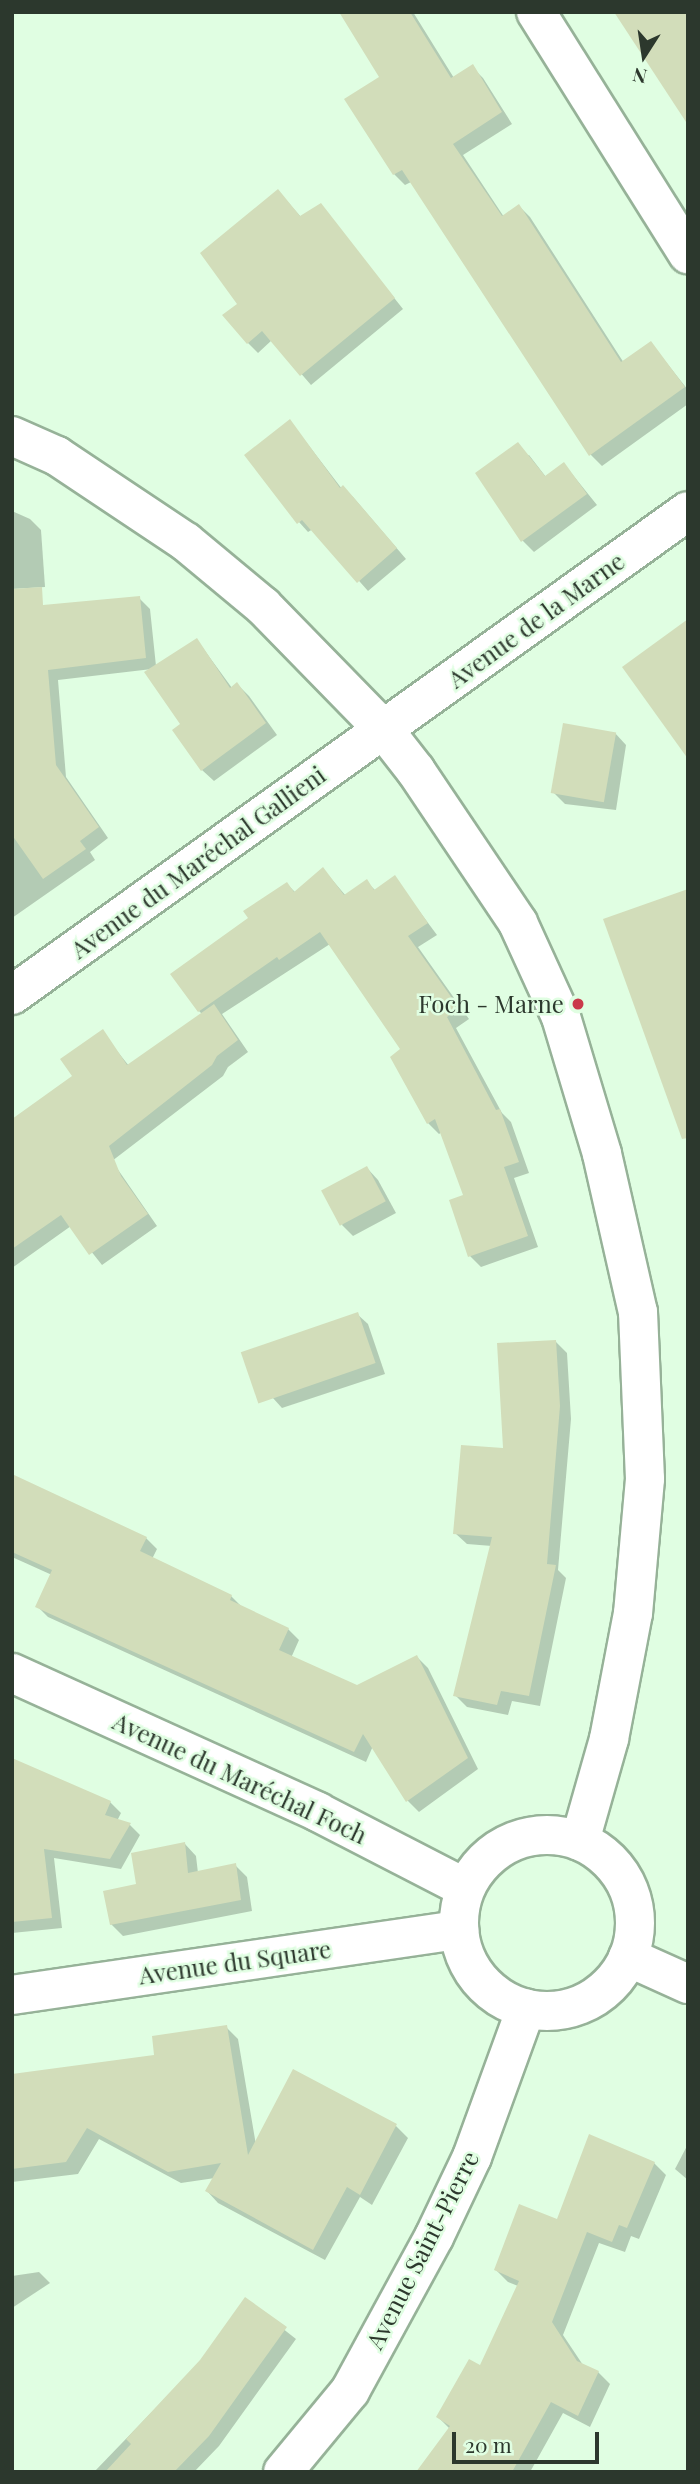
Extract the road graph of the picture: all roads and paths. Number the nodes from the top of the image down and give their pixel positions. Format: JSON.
{"nodes":[{"id":1,"x":536,"y":12,"type":"edge"},
{"id":2,"x":688,"y":254,"type":"edge"},
{"id":3,"x":12,"y":436,"type":"edge"},
{"id":4,"x":688,"y":511,"type":"edge"},
{"id":5,"x":384,"y":730,"type":"junction"},
{"id":6,"x":12,"y":995,"type":"edge"},
{"id":7,"x":12,"y":1673,"type":"edge"},
{"id":8,"x":580,"y":1842,"type":"junction"},
{"id":9,"x":465,"y":1888,"type":"junction"},
{"id":10,"x":458,"y":1930,"type":"junction"},
{"id":11,"x":628,"y":1957,"type":"junction"},
{"id":12,"x":688,"y":1984,"type":"edge"},
{"id":13,"x":12,"y":1994,"type":"edge"},
{"id":14,"x":526,"y":2009,"type":"junction"},
{"id":15,"x":283,"y":2472,"type":"edge"}],
"edges":[{"from":1,"to":2,"type":"street"},
{"from":3,"to":5,"type":"street"},
{"from":4,"to":5,"type":"street","name":"Avenue de la Marne"},
{"from":5,"to":6,"type":"street","name":"Avenue du Maréchal Gallieni"},
{"from":5,"to":8,"type":"street"},
{"from":7,"to":9,"type":"street","name":"Avenue du Maréchal Foch"},
{"from":8,"to":9,"type":"street"},
{"from":8,"to":11,"type":"street"},
{"from":9,"to":10,"type":"street"},
{"from":10,"to":13,"type":"street","name":"Avenue du Square"},
{"from":10,"to":14,"type":"street"},
{"from":11,"to":12,"type":"street"},
{"from":11,"to":14,"type":"street"},
{"from":14,"to":15,"type":"street","name":"Avenue Saint-Pierre"}]}
